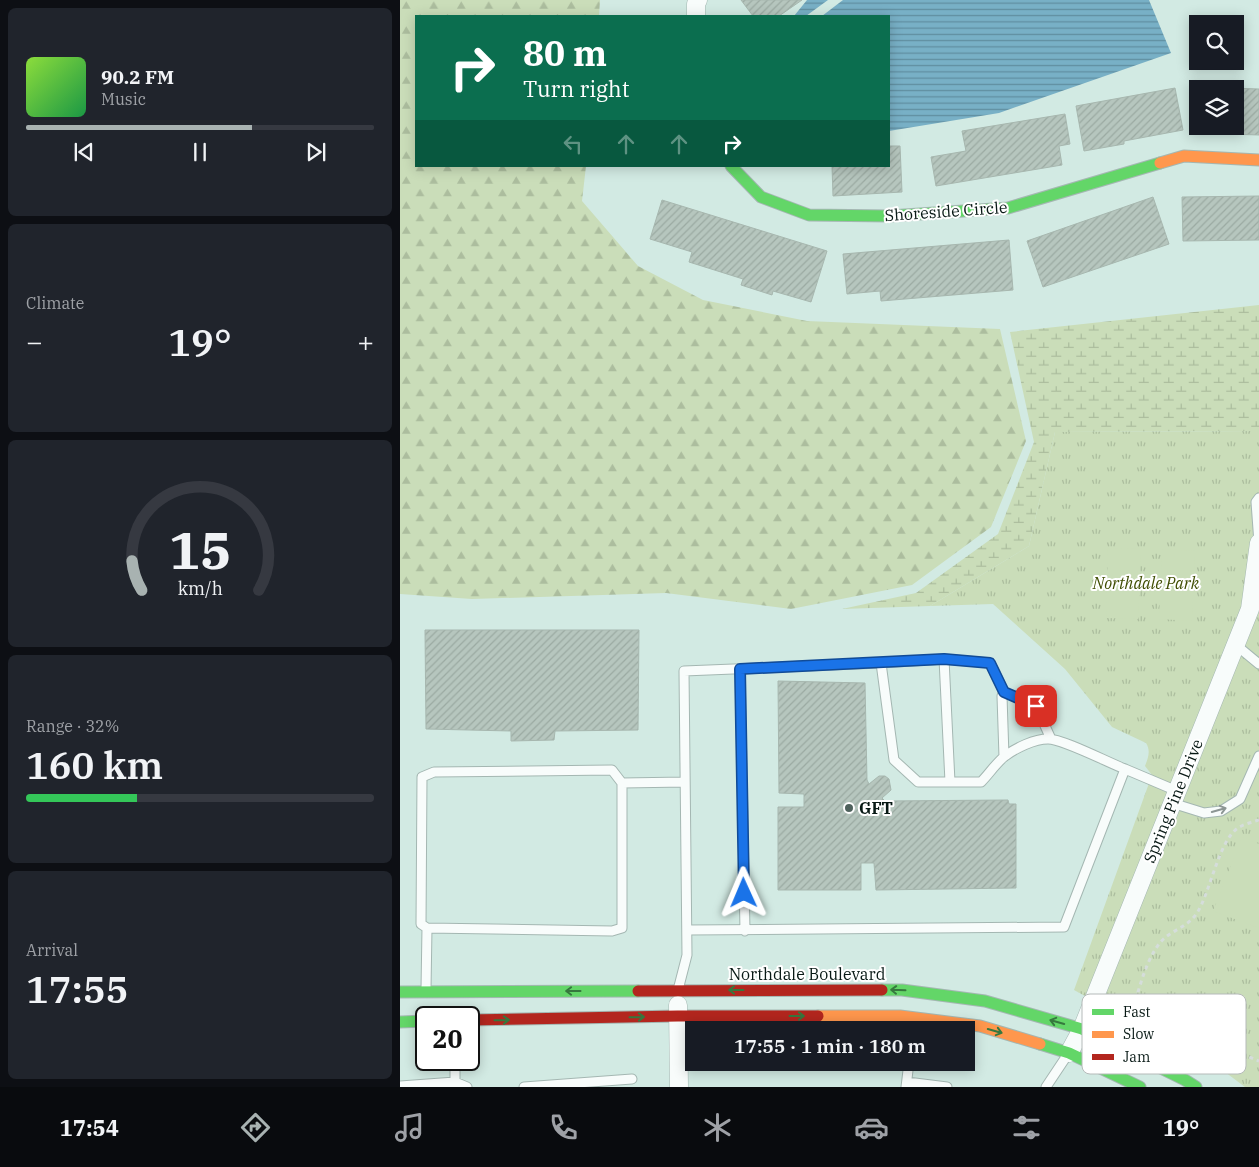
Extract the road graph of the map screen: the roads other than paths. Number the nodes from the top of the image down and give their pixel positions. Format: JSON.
{"nodes":[{"id":1,"x":698,"y":0,"type":"edge"},
{"id":2,"x":696,"y":15,"type":"edge"},
{"id":3,"x":1259,"y":160,"type":"edge"},
{"id":4,"x":732,"y":167,"type":"edge"},
{"id":5,"x":1259,"y":498,"type":"edge"},
{"id":6,"x":1259,"y":543,"type":"edge"},
{"id":7,"x":1236,"y":645,"type":"junction"},
{"id":8,"x":944,"y":659,"type":"junction"},
{"id":9,"x":880,"y":663,"type":"junction"},
{"id":10,"x":1259,"y":664,"type":"edge"},
{"id":11,"x":740,"y":669,"type":"junction"},
{"id":12,"x":1004,"y":692,"type":"junction"},
{"id":13,"x":1051,"y":739,"type":"junction"},
{"id":14,"x":1259,"y":756,"type":"edge"},
{"id":15,"x":1004,"y":757,"type":"junction"},
{"id":16,"x":1125,"y":770,"type":"junction"},
{"id":17,"x":685,"y":782,"type":"junction"},
{"id":18,"x":950,"y":782,"type":"junction"},
{"id":19,"x":622,"y":783,"type":"junction"},
{"id":20,"x":1174,"y":797,"type":"junction"},
{"id":21,"x":427,"y":928,"type":"junction"},
{"id":22,"x":687,"y":930,"type":"junction"},
{"id":23,"x":745,"y":931,"type":"junction"},
{"id":24,"x":678,"y":990,"type":"junction"},
{"id":25,"x":400,"y":992,"type":"edge"},
{"id":26,"x":426,"y":992,"type":"junction"},
{"id":27,"x":1096,"y":994,"type":"edge"},
{"id":28,"x":678,"y":1016,"type":"junction"},
{"id":29,"x":914,"y":1018,"type":"junction"},
{"id":30,"x":480,"y":1020,"type":"edge"},
{"id":31,"x":415,"y":1021,"type":"edge"},
{"id":32,"x":914,"y":1021,"type":"edge"},
{"id":33,"x":400,"y":1022,"type":"edge"},
{"id":34,"x":1082,"y":1029,"type":"joint"},
{"id":35,"x":1069,"y":1053,"type":"junction"},
{"id":36,"x":1082,"y":1059,"type":"edge"},
{"id":37,"x":455,"y":1071,"type":"edge"},
{"id":38,"x":908,"y":1071,"type":"edge"},
{"id":39,"x":1113,"y":1074,"type":"edge"},
{"id":40,"x":1173,"y":1074,"type":"edge"},
{"id":41,"x":632,"y":1079,"type":"dead end"},
{"id":42,"x":455,"y":1084,"type":"edge"},
{"id":43,"x":907,"y":1084,"type":"edge"},
{"id":44,"x":400,"y":1086,"type":"edge"},
{"id":45,"x":467,"y":1087,"type":"edge"},
{"id":46,"x":524,"y":1087,"type":"edge"},
{"id":47,"x":679,"y":1087,"type":"edge"},
{"id":48,"x":947,"y":1087,"type":"edge"},
{"id":49,"x":1046,"y":1087,"type":"edge"},
{"id":50,"x":1140,"y":1087,"type":"edge"},
{"id":51,"x":1196,"y":1087,"type":"edge"}],
"edges":[{"from":1,"to":2,"type":"street"},
{"from":3,"to":4,"type":"street","name":"Shoreside Circle"},
{"from":5,"to":6,"type":"lane"},
{"from":6,"to":7,"type":"street","name":"Spring Pine Drive"},
{"from":7,"to":10,"type":"lane"},
{"from":7,"to":20,"type":"street","name":"Spring Pine Drive"},
{"from":8,"to":9,"type":"lane"},
{"from":8,"to":12,"type":"lane"},
{"from":8,"to":18,"type":"lane"},
{"from":9,"to":11,"type":"lane"},
{"from":9,"to":18,"type":"lane"},
{"from":11,"to":17,"type":"lane"},
{"from":11,"to":23,"type":"lane"},
{"from":12,"to":13,"type":"lane"},
{"from":12,"to":15,"type":"lane"},
{"from":13,"to":15,"type":"lane"},
{"from":13,"to":16,"type":"lane"},
{"from":20,"to":14,"type":"lane","one_way":true},
{"from":15,"to":18,"type":"lane"},
{"from":16,"to":20,"type":"lane"},
{"from":16,"to":23,"type":"lane"},
{"from":17,"to":19,"type":"lane"},
{"from":17,"to":22,"type":"lane"},
{"from":19,"to":21,"type":"lane"},
{"from":19,"to":21,"type":"lane"},
{"from":20,"to":27,"type":"street","name":"Spring Pine Drive"},
{"from":21,"to":26,"type":"lane"},
{"from":22,"to":23,"type":"lane"},
{"from":22,"to":24,"type":"lane"},
{"from":24,"to":26,"type":"street","name":"Northdale Boulevard","one_way":true},
{"from":24,"to":28,"type":"street"},
{"from":34,"to":24,"type":"street","name":"Northdale Boulevard","one_way":true},
{"from":25,"to":26,"type":"street","name":"Northdale Boulevard"},
{"from":28,"to":29,"type":"street","one_way":true},
{"from":30,"to":28,"type":"street","one_way":true},
{"from":28,"to":47,"type":"street"},
{"from":29,"to":32,"type":"lane"},
{"from":29,"to":35,"type":"street","one_way":true},
{"from":31,"to":33,"type":"street"},
{"from":34,"to":35,"type":"street","name":"Spring Pine Drive"},
{"from":35,"to":36,"type":"street"},
{"from":35,"to":49,"type":"lane"},
{"from":37,"to":42,"type":"lane"},
{"from":38,"to":43,"type":"lane"},
{"from":39,"to":50,"type":"street"},
{"from":40,"to":51,"type":"street","name":"Northdale Boulevard"},
{"from":41,"to":46,"type":"lane"},
{"from":42,"to":44,"type":"lane"},
{"from":42,"to":45,"type":"lane"},
{"from":43,"to":48,"type":"lane"}]}
